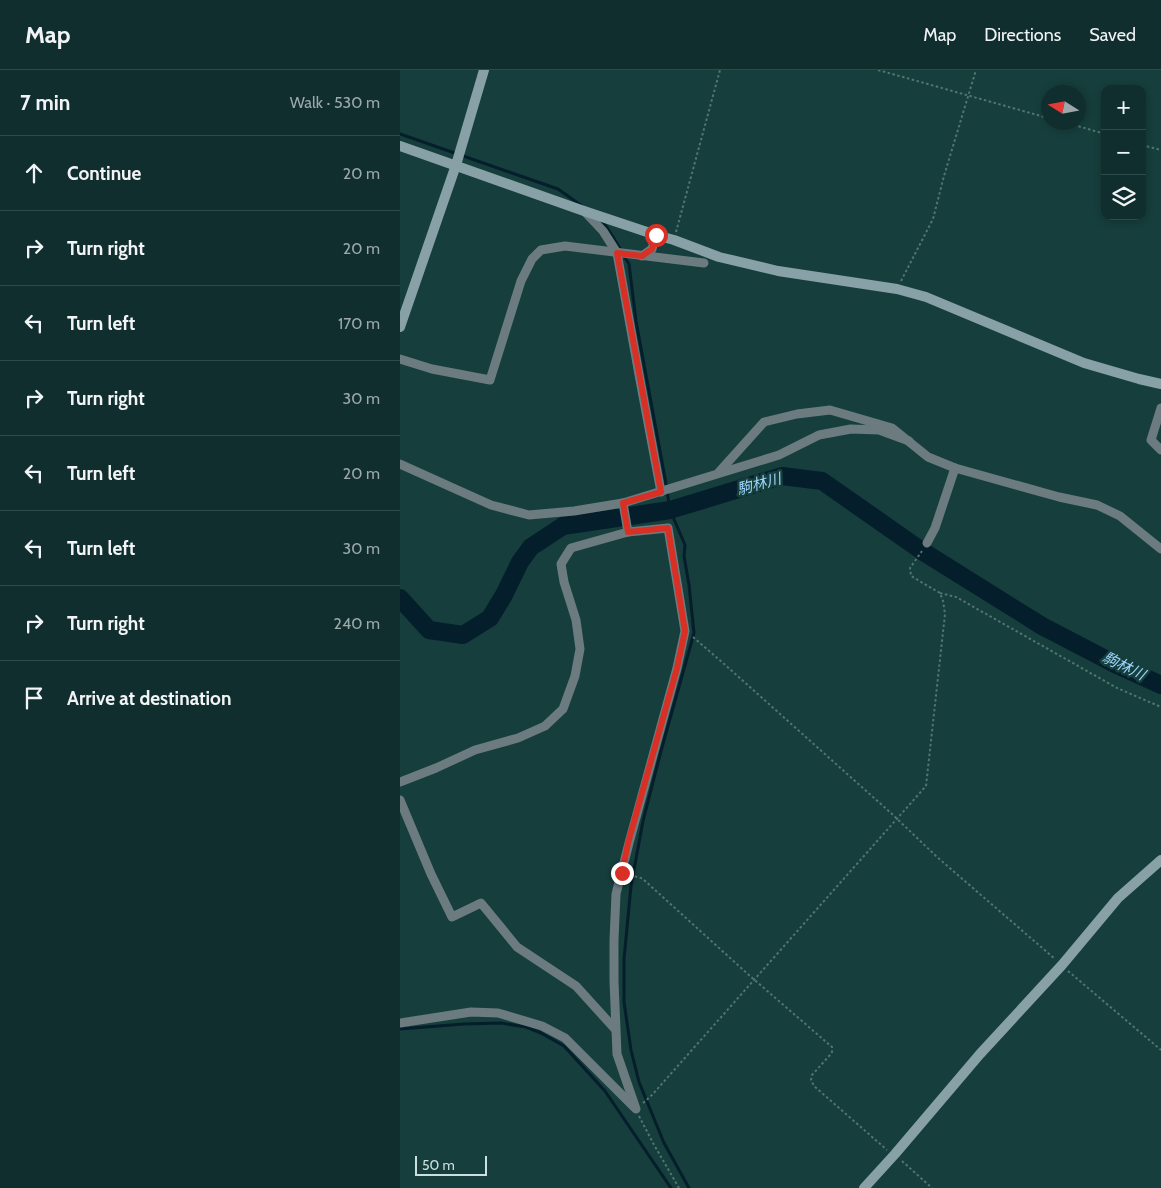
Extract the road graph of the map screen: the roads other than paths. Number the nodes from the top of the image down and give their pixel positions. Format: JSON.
{"nodes":[{"id":1,"x":484,"y":70,"type":"edge"},
{"id":2,"x":400,"y":146,"type":"edge"},
{"id":3,"x":456,"y":165,"type":"junction"},
{"id":4,"x":584,"y":211,"type":"junction"},
{"id":5,"x":656,"y":235,"type":"junction"},
{"id":6,"x":617,"y":253,"type":"junction"},
{"id":7,"x":642,"y":256,"type":"junction"},
{"id":8,"x":704,"y":263,"type":"dead end"},
{"id":9,"x":400,"y":327,"type":"edge"},
{"id":10,"x":400,"y":359,"type":"edge"},
{"id":11,"x":1161,"y":384,"type":"edge"},
{"id":12,"x":1161,"y":408,"type":"edge"},
{"id":13,"x":909,"y":441,"type":"junction"},
{"id":14,"x":1161,"y":450,"type":"edge"},
{"id":15,"x":400,"y":464,"type":"edge"},
{"id":16,"x":955,"y":468,"type":"junction"},
{"id":17,"x":718,"y":473,"type":"junction"},
{"id":18,"x":661,"y":492,"type":"junction"},
{"id":19,"x":623,"y":503,"type":"junction"},
{"id":20,"x":628,"y":532,"type":"junction"},
{"id":21,"x":928,"y":543,"type":"road end"},
{"id":22,"x":1161,"y":548,"type":"edge"},
{"id":23,"x":400,"y":782,"type":"edge"},
{"id":24,"x":400,"y":800,"type":"edge"},
{"id":25,"x":1161,"y":860,"type":"edge"},
{"id":26,"x":400,"y":1023,"type":"edge"},
{"id":27,"x":615,"y":1030,"type":"junction"},
{"id":28,"x":864,"y":1188,"type":"edge"}],
"edges":[{"from":1,"to":3,"type":"street"},
{"from":2,"to":3,"type":"street"},
{"from":3,"to":4,"type":"street"},
{"from":3,"to":9,"type":"street"},
{"from":4,"to":5,"type":"street"},
{"from":4,"to":6,"type":"street"},
{"from":5,"to":7,"type":"street"},
{"from":5,"to":11,"type":"street"},
{"from":6,"to":7,"type":"street"},
{"from":6,"to":10,"type":"street"},
{"from":6,"to":18,"type":"street"},
{"from":7,"to":8,"type":"street"},
{"from":12,"to":14,"type":"street"},
{"from":13,"to":16,"type":"street"},
{"from":13,"to":17,"type":"street"},
{"from":13,"to":17,"type":"street"},
{"from":15,"to":19,"type":"street"},
{"from":16,"to":21,"type":"street"},
{"from":16,"to":22,"type":"street"},
{"from":17,"to":18,"type":"street"},
{"from":18,"to":19,"type":"street"},
{"from":19,"to":20,"type":"street"},
{"from":20,"to":23,"type":"street"},
{"from":20,"to":27,"type":"street"},
{"from":24,"to":27,"type":"street"},
{"from":25,"to":28,"type":"street"},
{"from":26,"to":27,"type":"street"}]}
